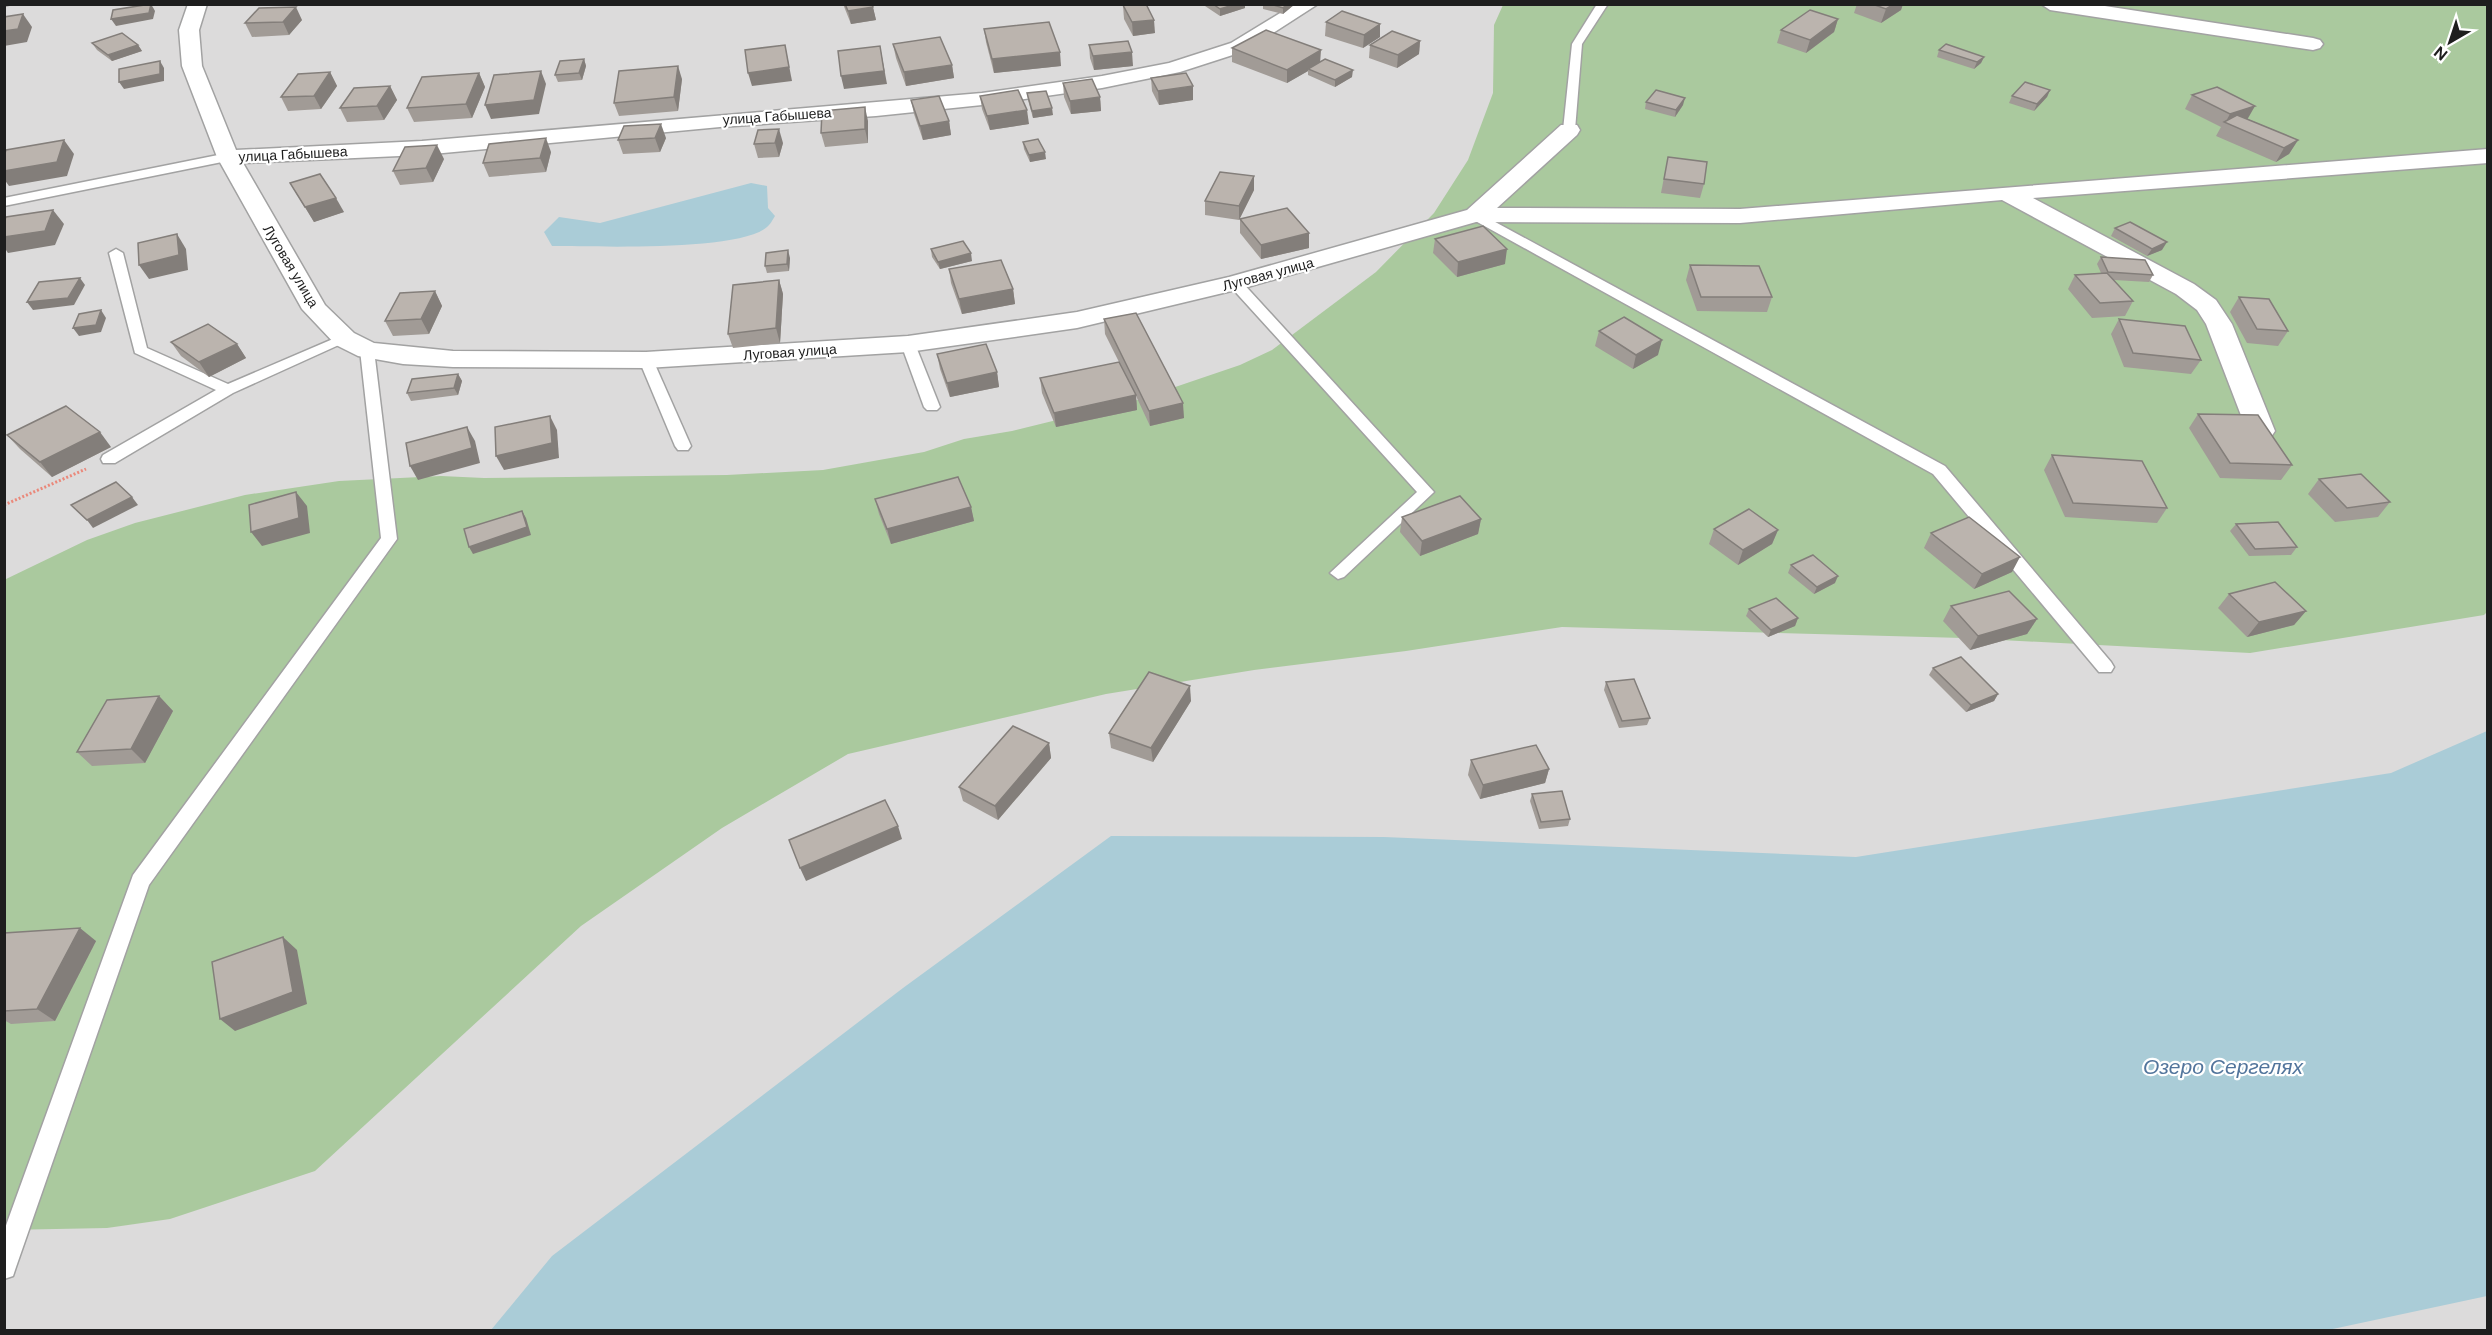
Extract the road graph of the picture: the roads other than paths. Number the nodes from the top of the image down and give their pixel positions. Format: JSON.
{"nodes":[{"id":1,"x":198,"y":4,"type":"edge"},
{"id":2,"x":1309,"y":4,"type":"edge"},
{"id":3,"x":1603,"y":4,"type":"edge"},
{"id":4,"x":2050,"y":4,"type":"edge"},
{"id":5,"x":2313,"y":44,"type":"dead end"},
{"id":6,"x":1569,"y":130,"type":"joint"},
{"id":7,"x":2487,"y":156,"type":"edge"},
{"id":8,"x":228,"y":157,"type":"junction"},
{"id":9,"x":2006,"y":193,"type":"junction"},
{"id":10,"x":4,"y":202,"type":"edge"},
{"id":11,"x":1474,"y":215,"type":"junction"},
{"id":12,"x":116,"y":253,"type":"dead end"},
{"id":13,"x":1235,"y":283,"type":"junction"},
{"id":14,"x":345,"y":339,"type":"junction"},
{"id":15,"x":908,"y":344,"type":"junction"},
{"id":16,"x":367,"y":350,"type":"junction"},
{"id":17,"x":646,"y":360,"type":"junction"},
{"id":18,"x":228,"y":390,"type":"junction"},
{"id":19,"x":932,"y":407,"type":"dead end"},
{"id":20,"x":2261,"y":431,"type":"edge"},
{"id":21,"x":683,"y":447,"type":"dead end"},
{"id":22,"x":109,"y":459,"type":"road end"},
{"id":23,"x":1338,"y":573,"type":"dead end"},
{"id":24,"x":2105,"y":667,"type":"dead end"},
{"id":25,"x":4,"y":1267,"type":"edge"}],
"edges":[{"from":1,"to":8,"type":"street","name":"Луговая улица"},
{"from":2,"to":8,"type":"street","name":"улица Габышева"},
{"from":3,"to":6,"type":"lane"},
{"from":4,"to":5,"type":"street"},
{"from":6,"to":11,"type":"street","name":"Луговая улица"},
{"from":7,"to":9,"type":"street"},
{"from":8,"to":10,"type":"lane"},
{"from":8,"to":14,"type":"street","name":"Луговая улица"},
{"from":9,"to":11,"type":"street"},
{"from":9,"to":20,"type":"street"},
{"from":11,"to":13,"type":"street","name":"Луговая улица"},
{"from":11,"to":24,"type":"lane"},
{"from":12,"to":18,"type":"lane"},
{"from":13,"to":15,"type":"street","name":"Луговая улица"},
{"from":13,"to":23,"type":"lane"},
{"from":14,"to":16,"type":"street","name":"Луговая улица"},
{"from":14,"to":18,"type":"lane"},
{"from":15,"to":17,"type":"street","name":"Луговая улица"},
{"from":15,"to":19,"type":"lane"},
{"from":16,"to":17,"type":"street","name":"Луговая улица"},
{"from":16,"to":25,"type":"lane"},
{"from":17,"to":21,"type":"lane"},
{"from":18,"to":22,"type":"lane"}]}
